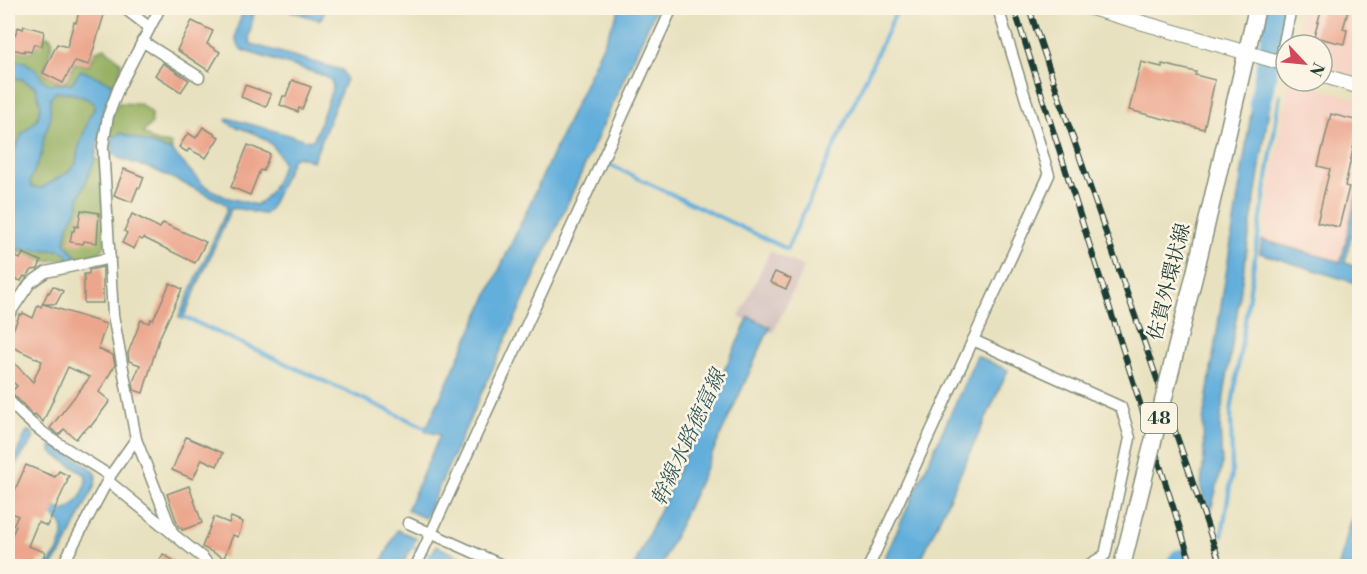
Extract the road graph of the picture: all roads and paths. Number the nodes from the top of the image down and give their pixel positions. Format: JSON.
{"nodes":[{"id":1,"x":124,"y":8,"type":"edge"},
{"id":2,"x":160,"y":8,"type":"edge"},
{"id":3,"x":672,"y":8,"type":"edge"},
{"id":4,"x":998,"y":8,"type":"edge"},
{"id":5,"x":1091,"y":8,"type":"edge"},
{"id":6,"x":1257,"y":8,"type":"edge"},
{"id":7,"x":1291,"y":8,"type":"edge"},
{"id":8,"x":148,"y":27,"type":"junction"},
{"id":9,"x":1287,"y":33,"type":"edge"},
{"id":10,"x":142,"y":41,"type":"junction"},
{"id":11,"x":1252,"y":54,"type":"junction"},
{"id":12,"x":1274,"y":60,"type":"edge"},
{"id":13,"x":200,"y":77,"type":"dead end"},
{"id":14,"x":1334,"y":79,"type":"edge"},
{"id":15,"x":1359,"y":87,"type":"edge"},
{"id":16,"x":110,"y":258,"type":"junction"},
{"id":17,"x":8,"y":316,"type":"edge"},
{"id":18,"x":973,"y":340,"type":"junction"},
{"id":19,"x":8,"y":399,"type":"edge"},
{"id":20,"x":136,"y":439,"type":"junction"},
{"id":21,"x":109,"y":479,"type":"junction"},
{"id":22,"x":408,"y":523,"type":"dead end"},
{"id":23,"x":173,"y":534,"type":"junction"},
{"id":24,"x":432,"y":534,"type":"junction"},
{"id":25,"x":418,"y":563,"type":"edge"},
{"id":26,"x":62,"y":567,"type":"edge"},
{"id":27,"x":210,"y":567,"type":"edge"},
{"id":28,"x":504,"y":567,"type":"edge"},
{"id":29,"x":869,"y":567,"type":"edge"},
{"id":30,"x":1087,"y":567,"type":"edge"},
{"id":31,"x":1122,"y":567,"type":"edge"}],
"edges":[{"from":1,"to":8,"type":"street"},
{"from":2,"to":8,"type":"street"},
{"from":3,"to":24,"type":"street"},
{"from":4,"to":18,"type":"street"},
{"from":5,"to":11,"type":"street"},
{"from":6,"to":11,"type":"main road","name":"佐賀外環状線","number":"48"},
{"from":7,"to":9,"type":"street"},
{"from":8,"to":10,"type":"street"},
{"from":10,"to":13,"type":"street"},
{"from":10,"to":16,"type":"street"},
{"from":11,"to":12,"type":"street"},
{"from":11,"to":31,"type":"main road","name":"佐賀外環状線","number":"48","bridge":true},
{"from":14,"to":15,"type":"street"},
{"from":16,"to":17,"type":"street"},
{"from":16,"to":20,"type":"street"},
{"from":18,"to":29,"type":"street"},
{"from":18,"to":30,"type":"street"},
{"from":19,"to":21,"type":"street"},
{"from":20,"to":21,"type":"street"},
{"from":20,"to":23,"type":"street"},
{"from":21,"to":23,"type":"street"},
{"from":21,"to":26,"type":"street"},
{"from":22,"to":24,"type":"street"},
{"from":23,"to":27,"type":"street"},
{"from":24,"to":25,"type":"street"},
{"from":24,"to":28,"type":"street"}]}
